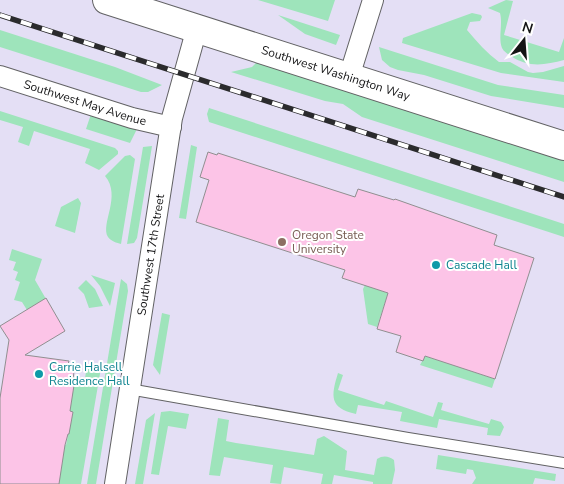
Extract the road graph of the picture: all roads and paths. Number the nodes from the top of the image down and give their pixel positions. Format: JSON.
{"nodes":[{"id":1,"x":107,"y":0,"type":"edge"},
{"id":2,"x":373,"y":0,"type":"edge"},
{"id":3,"x":197,"y":28,"type":"junction"},
{"id":4,"x":0,"y":76,"type":"edge"},
{"id":5,"x":349,"y":77,"type":"junction"},
{"id":6,"x":171,"y":127,"type":"junction"},
{"id":7,"x":564,"y":146,"type":"edge"},
{"id":8,"x":129,"y":389,"type":"junction"},
{"id":9,"x":564,"y":462,"type":"edge"},
{"id":10,"x":116,"y":484,"type":"edge"}],
"edges":[{"from":1,"to":3,"type":"street","name":"Southwest Washington Way"},
{"from":2,"to":5,"type":"street"},
{"from":3,"to":5,"type":"street","name":"Southwest Washington Way"},
{"from":3,"to":6,"type":"street","name":"Southwest 17th Street"},
{"from":4,"to":6,"type":"street","name":"Southwest May Avenue"},
{"from":5,"to":7,"type":"street","name":"Southwest Washington Way"},
{"from":6,"to":8,"type":"street","name":"Southwest 17th Street"},
{"from":8,"to":9,"type":"lane"},
{"from":8,"to":10,"type":"street","name":"Southwest 17th Street"}]}
